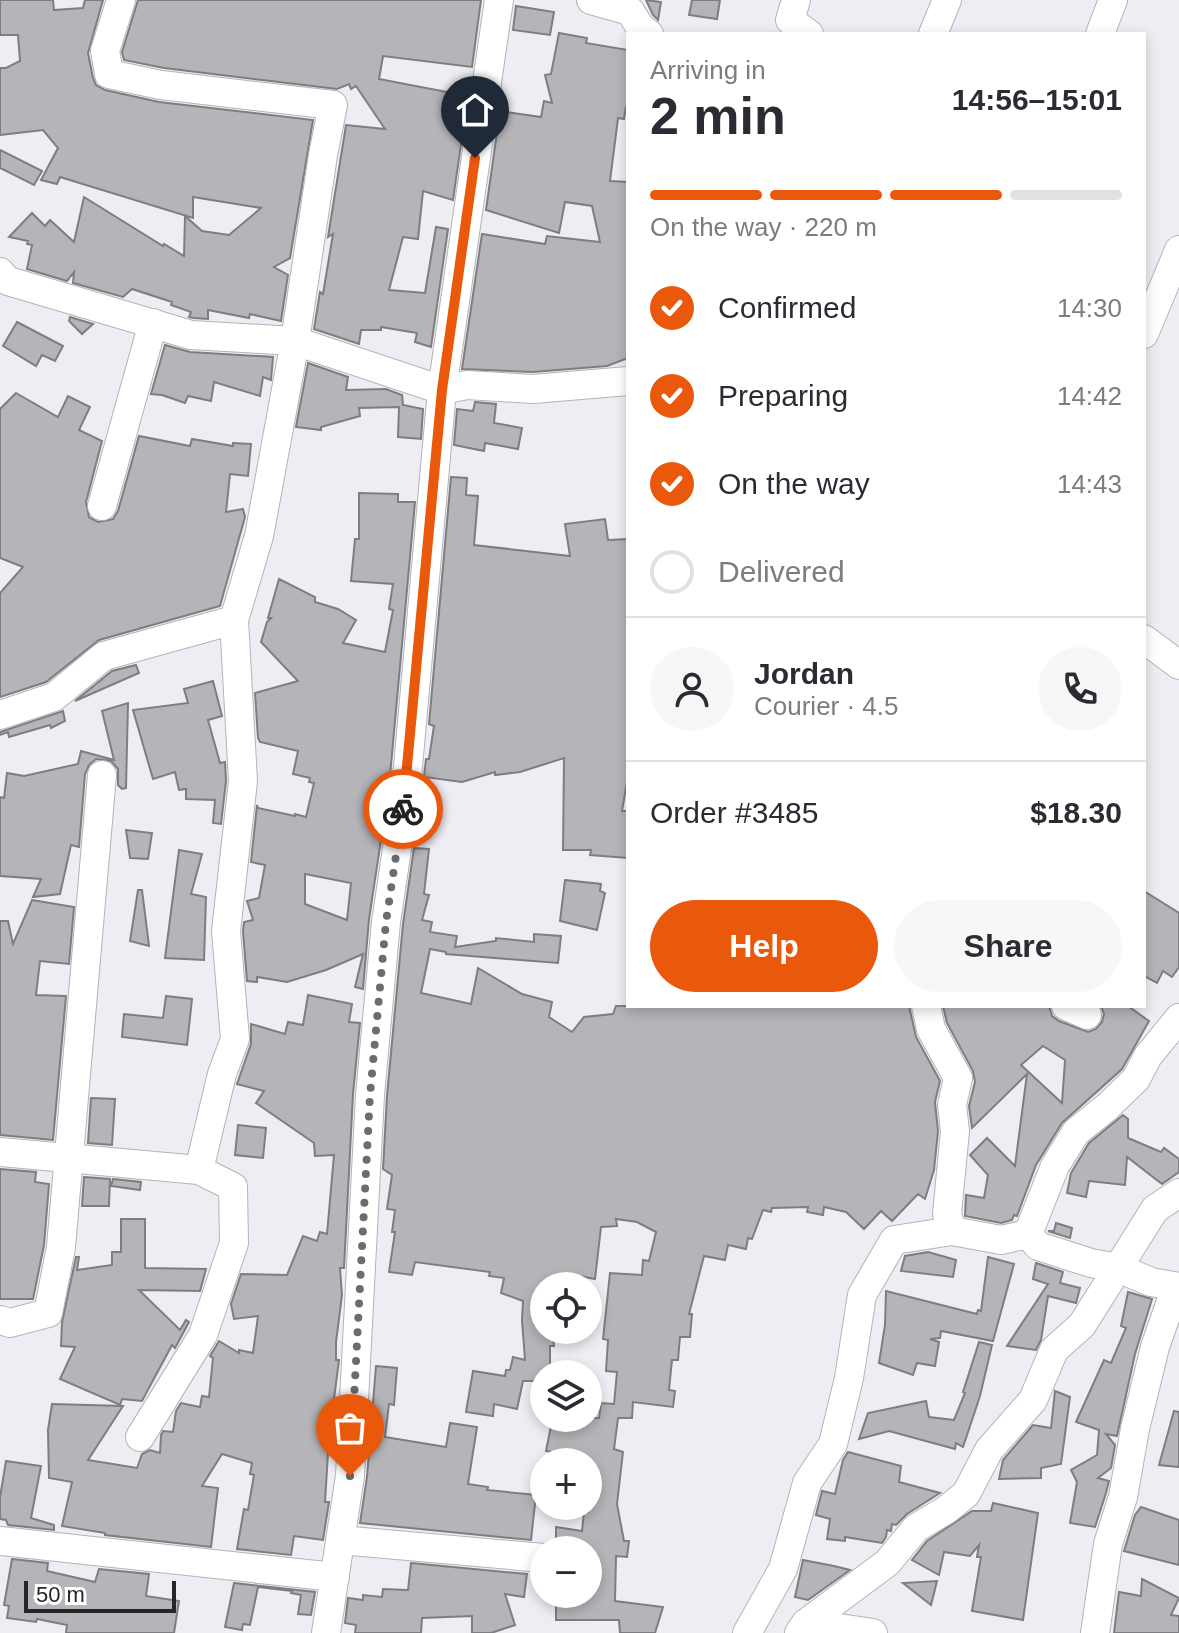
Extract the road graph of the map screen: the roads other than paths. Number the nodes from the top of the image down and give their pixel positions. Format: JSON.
{"nodes":[{"id":1,"x":121,"y":0,"type":"edge"},
{"id":2,"x":499,"y":0,"type":"edge"},
{"id":3,"x":591,"y":0,"type":"edge"},
{"id":4,"x":796,"y":0,"type":"edge"},
{"id":5,"x":947,"y":0,"type":"edge"},
{"id":6,"x":1113,"y":0,"type":"edge"},
{"id":7,"x":643,"y":32,"type":"edge"},
{"id":8,"x":806,"y":32,"type":"edge"},
{"id":9,"x":934,"y":32,"type":"edge"},
{"id":10,"x":1101,"y":32,"type":"edge"},
{"id":11,"x":1179,"y":250,"type":"edge"},
{"id":12,"x":0,"y":272,"type":"edge"},
{"id":13,"x":1162,"y":288,"type":"edge"},
{"id":14,"x":153,"y":323,"type":"junction"},
{"id":15,"x":1146,"y":329,"type":"edge"},
{"id":16,"x":295,"y":341,"type":"junction"},
{"id":17,"x":626,"y":381,"type":"edge"},
{"id":18,"x":442,"y":390,"type":"junction"},
{"id":19,"x":102,"y":506,"type":"dead end"},
{"id":20,"x":234,"y":620,"type":"junction"},
{"id":21,"x":1146,"y":640,"type":"edge"},
{"id":22,"x":1179,"y":665,"type":"edge"},
{"id":23,"x":0,"y":715,"type":"edge"},
{"id":24,"x":102,"y":775,"type":"dead end"},
{"id":25,"x":927,"y":1008,"type":"edge"},
{"id":26,"x":1179,"y":1018,"type":"edge"},
{"id":27,"x":0,"y":1152,"type":"edge"},
{"id":28,"x":70,"y":1160,"type":"junction"},
{"id":29,"x":199,"y":1170,"type":"junction"},
{"id":30,"x":1179,"y":1193,"type":"edge"},
{"id":31,"x":952,"y":1231,"type":"junction"},
{"id":32,"x":1028,"y":1234,"type":"junction"},
{"id":33,"x":1118,"y":1268,"type":"junction"},
{"id":34,"x":1178,"y":1287,"type":"edge"},
{"id":35,"x":0,"y":1320,"type":"edge"},
{"id":36,"x":140,"y":1437,"type":"dead end"},
{"id":37,"x":340,"y":1540,"type":"junction"},
{"id":38,"x":0,"y":1541,"type":"edge"},
{"id":39,"x":530,"y":1557,"type":"edge"},
{"id":40,"x":335,"y":1577,"type":"junction"},
{"id":41,"x":802,"y":1628,"type":"edge"},
{"id":42,"x":326,"y":1633,"type":"edge"},
{"id":43,"x":747,"y":1633,"type":"edge"},
{"id":44,"x":873,"y":1633,"type":"edge"},
{"id":45,"x":1095,"y":1633,"type":"edge"}],
"edges":[{"from":1,"to":16,"type":"street"},
{"from":2,"to":18,"type":"street"},
{"from":3,"to":7,"type":"street"},
{"from":4,"to":8,"type":"street"},
{"from":5,"to":9,"type":"street"},
{"from":6,"to":10,"type":"street"},
{"from":11,"to":13,"type":"street"},
{"from":12,"to":14,"type":"street"},
{"from":13,"to":15,"type":"street"},
{"from":14,"to":16,"type":"street"},
{"from":14,"to":19,"type":"street"},
{"from":16,"to":18,"type":"street"},
{"from":16,"to":20,"type":"street"},
{"from":17,"to":18,"type":"street"},
{"from":18,"to":37,"type":"street"},
{"from":20,"to":23,"type":"street"},
{"from":20,"to":29,"type":"street"},
{"from":21,"to":22,"type":"street"},
{"from":24,"to":28,"type":"street"},
{"from":25,"to":31,"type":"street"},
{"from":26,"to":32,"type":"street"},
{"from":27,"to":28,"type":"street"},
{"from":28,"to":29,"type":"street"},
{"from":28,"to":35,"type":"street"},
{"from":29,"to":36,"type":"street"},
{"from":30,"to":33,"type":"street"},
{"from":31,"to":32,"type":"street"},
{"from":31,"to":43,"type":"street"},
{"from":32,"to":33,"type":"street"},
{"from":33,"to":34,"type":"street"},
{"from":33,"to":41,"type":"street"},
{"from":34,"to":45,"type":"street"},
{"from":37,"to":39,"type":"street"},
{"from":37,"to":40,"type":"street"},
{"from":38,"to":40,"type":"street"},
{"from":40,"to":42,"type":"street"},
{"from":41,"to":44,"type":"street"}]}
